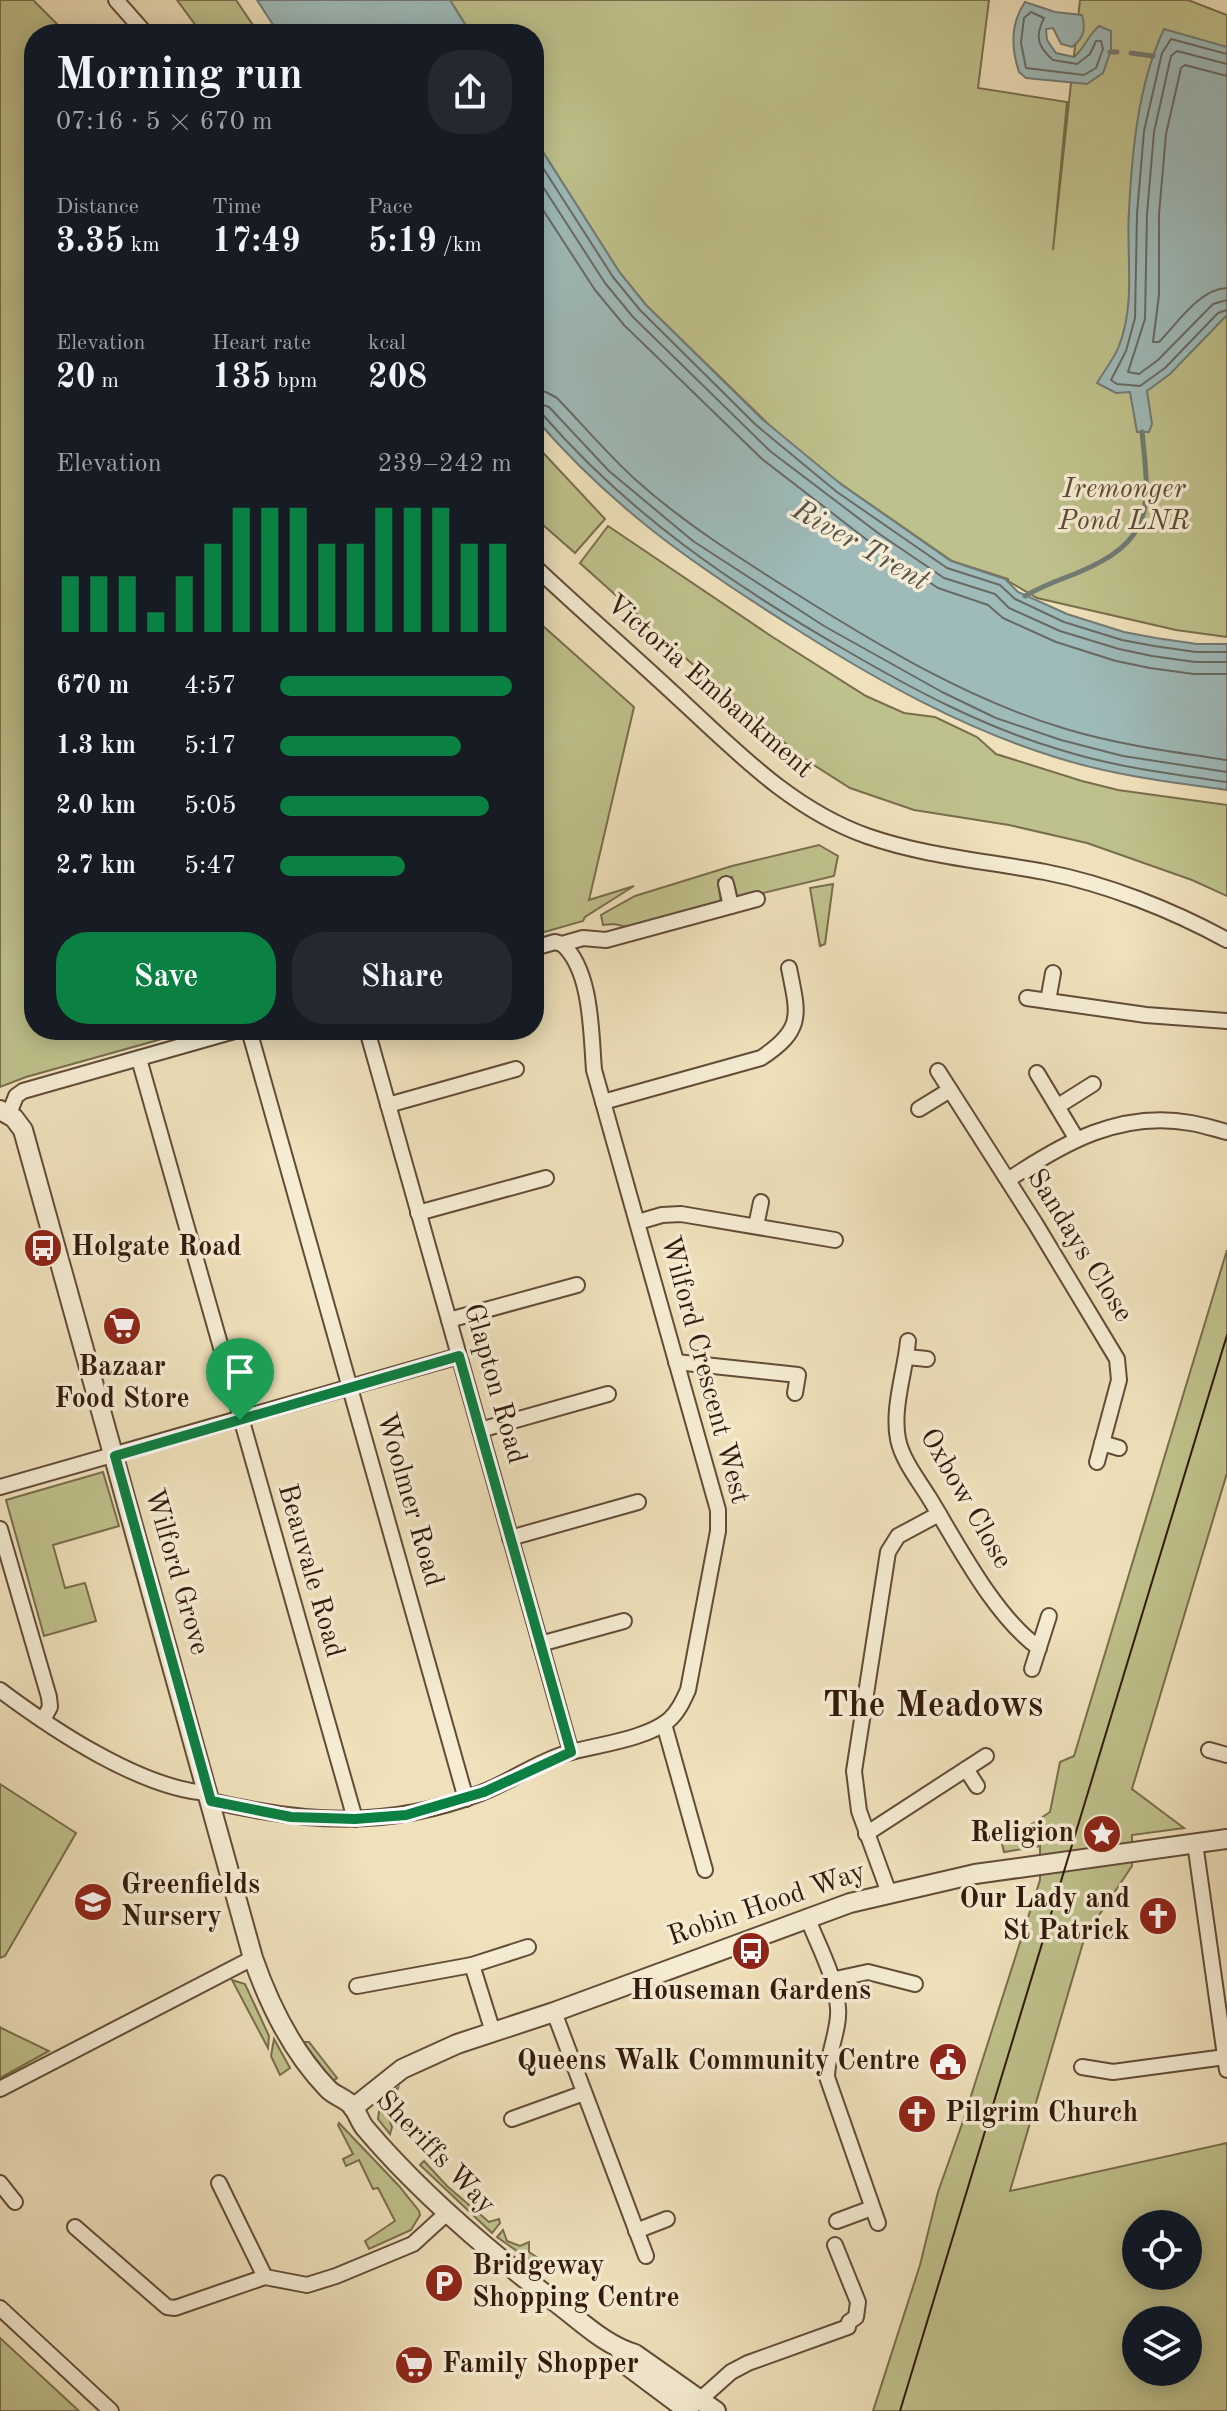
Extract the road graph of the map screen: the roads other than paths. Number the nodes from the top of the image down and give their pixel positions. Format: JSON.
{"nodes":[{"id":1,"x":116,"y":0,"type":"edge"},
{"id":2,"x":137,"y":24,"type":"edge"},
{"id":3,"x":544,"y":575,"type":"edge"},
{"id":4,"x":726,"y":884,"type":"dead end"},
{"id":5,"x":757,"y":899,"type":"dead end"},
{"id":6,"x":731,"y":906,"type":"junction"},
{"id":7,"x":1227,"y":940,"type":"edge"},
{"id":8,"x":562,"y":944,"type":"junction"},
{"id":9,"x":544,"y":945,"type":"edge"},
{"id":10,"x":789,"y":968,"type":"dead end"},
{"id":11,"x":1053,"y":973,"type":"dead end"},
{"id":12,"x":1027,"y":998,"type":"dead end"},
{"id":13,"x":1048,"y":1001,"type":"junction"},
{"id":14,"x":1227,"y":1021,"type":"edge"},
{"id":15,"x":204,"y":1040,"type":"edge"},
{"id":16,"x":252,"y":1040,"type":"edge"},
{"id":17,"x":370,"y":1040,"type":"edge"},
{"id":18,"x":139,"y":1059,"type":"junction"},
{"id":19,"x":516,"y":1069,"type":"dead end"},
{"id":20,"x":938,"y":1071,"type":"dead end"},
{"id":21,"x":1037,"y":1073,"type":"dead end"},
{"id":22,"x":1093,"y":1084,"type":"dead end"},
{"id":23,"x":950,"y":1090,"type":"junction"},
{"id":24,"x":603,"y":1102,"type":"junction"},
{"id":25,"x":388,"y":1105,"type":"junction"},
{"id":26,"x":1058,"y":1106,"type":"junction"},
{"id":27,"x":919,"y":1109,"type":"dead end"},
{"id":28,"x":5,"y":1112,"type":"edge"},
{"id":29,"x":1227,"y":1132,"type":"edge"},
{"id":30,"x":1076,"y":1138,"type":"junction"},
{"id":31,"x":546,"y":1178,"type":"dead end"},
{"id":32,"x":1008,"y":1180,"type":"junction"},
{"id":33,"x":761,"y":1202,"type":"dead end"},
{"id":34,"x":418,"y":1213,"type":"junction"},
{"id":35,"x":638,"y":1222,"type":"junction"},
{"id":36,"x":756,"y":1226,"type":"junction"},
{"id":37,"x":835,"y":1240,"type":"dead end"},
{"id":38,"x":577,"y":1285,"type":"dead end"},
{"id":39,"x":449,"y":1320,"type":"junction"},
{"id":40,"x":908,"y":1341,"type":"dead end"},
{"id":41,"x":459,"y":1356,"type":"junction"},
{"id":42,"x":907,"y":1357,"type":"junction"},
{"id":43,"x":927,"y":1359,"type":"dead end"},
{"id":44,"x":676,"y":1362,"type":"junction"},
{"id":45,"x":350,"y":1389,"type":"junction"},
{"id":46,"x":795,"y":1393,"type":"dead end"},
{"id":47,"x":608,"y":1394,"type":"dead end"},
{"id":48,"x":240,"y":1420,"type":"junction"},
{"id":49,"x":480,"y":1430,"type":"junction"},
{"id":50,"x":1102,"y":1443,"type":"junction"},
{"id":51,"x":1119,"y":1448,"type":"dead end"},
{"id":52,"x":115,"y":1456,"type":"junction"},
{"id":53,"x":1097,"y":1462,"type":"dead end"},
{"id":54,"x":0,"y":1487,"type":"edge"},
{"id":55,"x":638,"y":1502,"type":"dead end"},
{"id":56,"x":939,"y":1514,"type":"junction"},
{"id":57,"x":0,"y":1529,"type":"edge"},
{"id":58,"x":510,"y":1538,"type":"junction"},
{"id":59,"x":1049,"y":1616,"type":"dead end"},
{"id":60,"x":624,"y":1621,"type":"dead end"},
{"id":61,"x":540,"y":1644,"type":"junction"},
{"id":62,"x":1039,"y":1648,"type":"junction"},
{"id":63,"x":1032,"y":1669,"type":"dead end"},
{"id":64,"x":0,"y":1690,"type":"edge"},
{"id":65,"x":43,"y":1720,"type":"junction"},
{"id":66,"x":664,"y":1724,"type":"junction"},
{"id":67,"x":1209,"y":1750,"type":"dead end"},
{"id":68,"x":571,"y":1752,"type":"junction"},
{"id":69,"x":1227,"y":1755,"type":"edge"},
{"id":70,"x":986,"y":1756,"type":"dead end"},
{"id":71,"x":966,"y":1769,"type":"junction"},
{"id":72,"x":977,"y":1786,"type":"dead end"},
{"id":73,"x":210,"y":1797,"type":"junction"},
{"id":74,"x":466,"y":1799,"type":"junction"},
{"id":75,"x":355,"y":1819,"type":"junction"},
{"id":76,"x":866,"y":1834,"type":"junction"},
{"id":77,"x":1227,"y":1839,"type":"edge"},
{"id":78,"x":1195,"y":1843,"type":"junction"},
{"id":79,"x":705,"y":1870,"type":"dead end"},
{"id":80,"x":889,"y":1893,"type":"junction"},
{"id":81,"x":807,"y":1917,"type":"junction"},
{"id":82,"x":528,"y":1947,"type":"dead end"},
{"id":83,"x":253,"y":1958,"type":"junction"},
{"id":84,"x":472,"y":1965,"type":"junction"},
{"id":85,"x":831,"y":1980,"type":"junction"},
{"id":86,"x":915,"y":1984,"type":"dead end"},
{"id":87,"x":357,"y":1986,"type":"dead end"},
{"id":88,"x":554,"y":2012,"type":"junction"},
{"id":89,"x":493,"y":2032,"type":"junction"},
{"id":90,"x":1226,"y":2064,"type":"edge"},
{"id":91,"x":1082,"y":2067,"type":"dead end"},
{"id":92,"x":0,"y":2089,"type":"edge"},
{"id":93,"x":584,"y":2093,"type":"junction"},
{"id":94,"x":353,"y":2108,"type":"junction"},
{"id":95,"x":512,"y":2119,"type":"dead end"},
{"id":96,"x":0,"y":2183,"type":"edge"},
{"id":97,"x":219,"y":2183,"type":"dead end"},
{"id":98,"x":15,"y":2202,"type":"dead end"},
{"id":99,"x":872,"y":2208,"type":"junction"},
{"id":100,"x":448,"y":2212,"type":"junction"},
{"id":101,"x":667,"y":2219,"type":"dead end"},
{"id":102,"x":837,"y":2221,"type":"dead end"},
{"id":103,"x":878,"y":2223,"type":"dead end"},
{"id":104,"x":75,"y":2227,"type":"dead end"},
{"id":105,"x":636,"y":2231,"type":"junction"},
{"id":106,"x":835,"y":2245,"type":"dead end"},
{"id":107,"x":646,"y":2256,"type":"dead end"},
{"id":108,"x":265,"y":2277,"type":"junction"},
{"id":109,"x":0,"y":2308,"type":"edge"},
{"id":110,"x":694,"y":2406,"type":"edge"},
{"id":111,"x":111,"y":2411,"type":"edge"},
{"id":112,"x":716,"y":2411,"type":"edge"}],
"edges":[{"from":1,"to":2,"type":"street"},
{"from":3,"to":7,"type":"street","name":"Victoria Embankment"},
{"from":4,"to":6,"type":"street"},
{"from":5,"to":6,"type":"street"},
{"from":6,"to":8,"type":"street"},
{"from":8,"to":9,"type":"street"},
{"from":8,"to":24,"type":"street","name":"Wilford Crescent West"},
{"from":10,"to":24,"type":"street"},
{"from":11,"to":13,"type":"street"},
{"from":12,"to":13,"type":"street"},
{"from":13,"to":14,"type":"street"},
{"from":15,"to":18,"type":"street"},
{"from":16,"to":45,"type":"street","name":"Woolmer Road"},
{"from":17,"to":25,"type":"street","name":"Glapton Road"},
{"from":18,"to":28,"type":"street"},
{"from":18,"to":48,"type":"street","name":"Beauvale Road"},
{"from":19,"to":25,"type":"street"},
{"from":20,"to":23,"type":"street","name":"Sandays Close"},
{"from":21,"to":26,"type":"street"},
{"from":22,"to":26,"type":"street"},
{"from":23,"to":27,"type":"street"},
{"from":23,"to":32,"type":"street","name":"Sandays Close"},
{"from":24,"to":35,"type":"street","name":"Wilford Crescent West"},
{"from":25,"to":34,"type":"street","name":"Glapton Road"},
{"from":26,"to":30,"type":"street"},
{"from":28,"to":52,"type":"street","name":"Wilford Grove"},
{"from":29,"to":30,"type":"street"},
{"from":30,"to":32,"type":"street"},
{"from":31,"to":34,"type":"street"},
{"from":32,"to":50,"type":"street","name":"Sandays Close"},
{"from":33,"to":36,"type":"street"},
{"from":34,"to":39,"type":"street","name":"Glapton Road"},
{"from":35,"to":36,"type":"street"},
{"from":35,"to":44,"type":"street","name":"Wilford Crescent West"},
{"from":36,"to":37,"type":"street"},
{"from":38,"to":39,"type":"street"},
{"from":39,"to":41,"type":"street","name":"Glapton Road"},
{"from":40,"to":42,"type":"street","name":"Oxbow Close"},
{"from":41,"to":45,"type":"street"},
{"from":41,"to":49,"type":"street","name":"Glapton Road"},
{"from":42,"to":43,"type":"street"},
{"from":42,"to":56,"type":"street","name":"Oxbow Close"},
{"from":44,"to":46,"type":"street"},
{"from":44,"to":66,"type":"street","name":"Wilford Crescent West"},
{"from":45,"to":48,"type":"street"},
{"from":45,"to":74,"type":"street","name":"Woolmer Road"},
{"from":47,"to":49,"type":"street"},
{"from":48,"to":52,"type":"street"},
{"from":48,"to":75,"type":"street","name":"Beauvale Road"},
{"from":49,"to":58,"type":"street","name":"Glapton Road"},
{"from":50,"to":51,"type":"street"},
{"from":50,"to":53,"type":"street","name":"Sandays Close"},
{"from":52,"to":54,"type":"street"},
{"from":52,"to":73,"type":"street","name":"Wilford Grove"},
{"from":55,"to":58,"type":"street"},
{"from":56,"to":62,"type":"street","name":"Oxbow Close"},
{"from":56,"to":76,"type":"street"},
{"from":57,"to":65,"type":"street"},
{"from":58,"to":61,"type":"street","name":"Glapton Road"},
{"from":59,"to":62,"type":"street"},
{"from":60,"to":61,"type":"street"},
{"from":61,"to":68,"type":"street","name":"Glapton Road"},
{"from":62,"to":63,"type":"street"},
{"from":64,"to":65,"type":"street"},
{"from":65,"to":73,"type":"street"},
{"from":66,"to":68,"type":"street"},
{"from":66,"to":79,"type":"street"},
{"from":67,"to":69,"type":"street"},
{"from":68,"to":74,"type":"street"},
{"from":70,"to":71,"type":"street"},
{"from":71,"to":72,"type":"street"},
{"from":71,"to":76,"type":"street"},
{"from":73,"to":75,"type":"street"},
{"from":73,"to":83,"type":"street","name":"Wilford Grove"},
{"from":74,"to":75,"type":"street"},
{"from":76,"to":80,"type":"street"},
{"from":77,"to":78,"type":"street","name":"Robin Hood Way"},
{"from":78,"to":80,"type":"street","name":"Robin Hood Way"},
{"from":78,"to":90,"type":"street"},
{"from":80,"to":81,"type":"street","name":"Robin Hood Way"},
{"from":81,"to":85,"type":"street"},
{"from":81,"to":88,"type":"street","name":"Robin Hood Way"},
{"from":82,"to":84,"type":"street"},
{"from":83,"to":92,"type":"street"},
{"from":83,"to":94,"type":"street","name":"Sheriffs Way"},
{"from":84,"to":87,"type":"street"},
{"from":84,"to":89,"type":"street"},
{"from":85,"to":86,"type":"street"},
{"from":85,"to":99,"type":"street"},
{"from":88,"to":89,"type":"street","name":"Robin Hood Way"},
{"from":88,"to":93,"type":"street"},
{"from":89,"to":94,"type":"street","name":"Robin Hood Way"},
{"from":90,"to":91,"type":"street"},
{"from":93,"to":95,"type":"street"},
{"from":93,"to":105,"type":"street"},
{"from":94,"to":100,"type":"street","name":"Sheriffs Way"},
{"from":96,"to":98,"type":"street"},
{"from":97,"to":108,"type":"street"},
{"from":99,"to":102,"type":"street"},
{"from":99,"to":103,"type":"street"},
{"from":100,"to":108,"type":"street"},
{"from":100,"to":110,"type":"street","name":"Sheriffs Way"},
{"from":101,"to":105,"type":"street"},
{"from":104,"to":108,"type":"street"},
{"from":105,"to":107,"type":"street"},
{"from":106,"to":110,"type":"street"},
{"from":109,"to":111,"type":"street"},
{"from":110,"to":112,"type":"street","name":"Sheriffs Way"}]}
